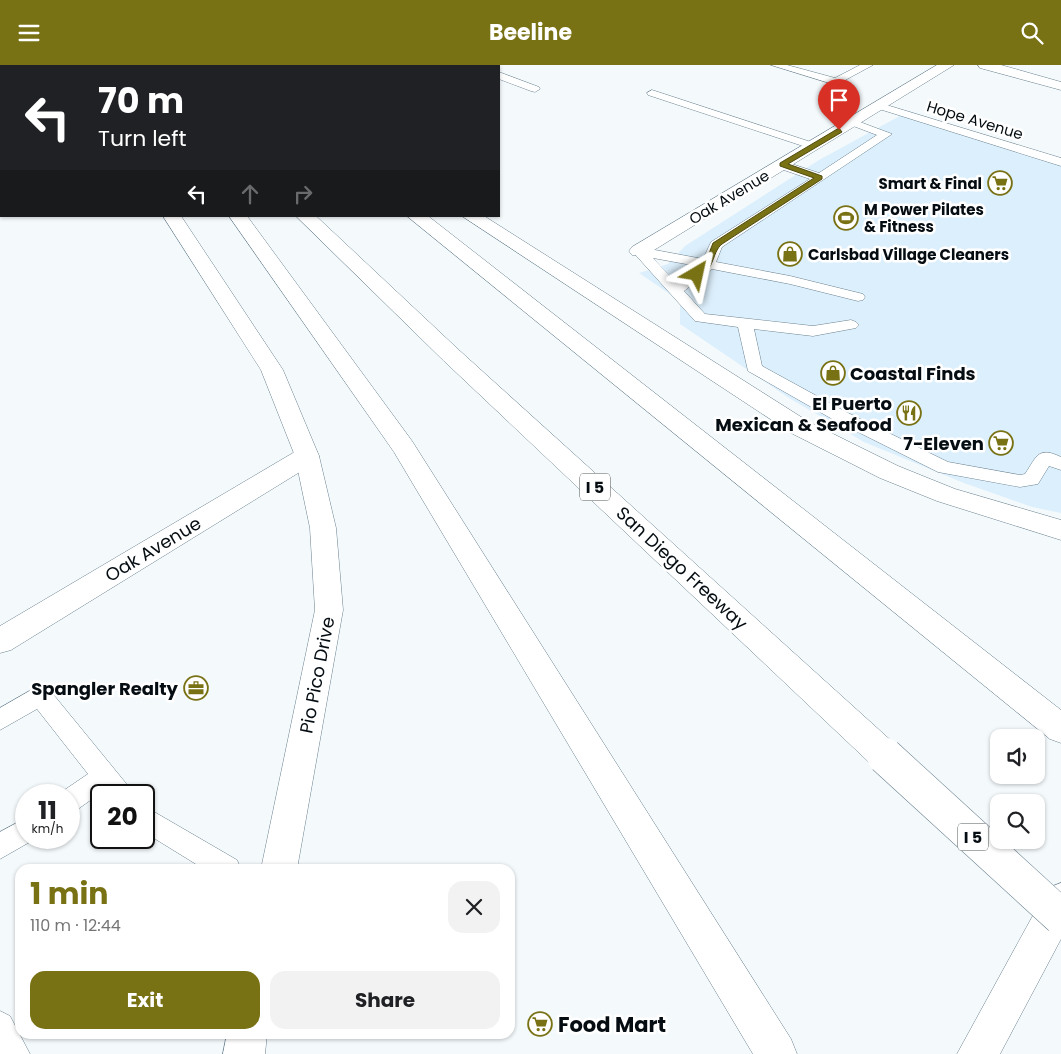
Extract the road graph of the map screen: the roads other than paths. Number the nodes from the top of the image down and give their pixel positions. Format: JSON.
{"nodes":[{"id":1,"x":777,"y":65,"type":"edge"},
{"id":2,"x":868,"y":65,"type":"edge"},
{"id":3,"x":947,"y":65,"type":"edge"},
{"id":4,"x":986,"y":65,"type":"edge"},
{"id":5,"x":500,"y":75,"type":"edge"},
{"id":6,"x":1061,"y":86,"type":"edge"},
{"id":7,"x":535,"y":89,"type":"dead end"},
{"id":8,"x":652,"y":93,"type":"dead end"},
{"id":9,"x":880,"y":106,"type":"junction"},
{"id":10,"x":914,"y":117,"type":"junction"},
{"id":11,"x":852,"y":122,"type":"junction"},
{"id":12,"x":893,"y":129,"type":"junction"},
{"id":13,"x":813,"y":146,"type":"junction"},
{"id":14,"x":1061,"y":162,"type":"edge"},
{"id":15,"x":782,"y":165,"type":"junction"},
{"id":16,"x":820,"y":178,"type":"junction"},
{"id":17,"x":173,"y":217,"type":"edge"},
{"id":18,"x":239,"y":217,"type":"edge"},
{"id":19,"x":306,"y":217,"type":"edge"},
{"id":20,"x":417,"y":217,"type":"edge"},
{"id":21,"x":473,"y":217,"type":"edge"},
{"id":22,"x":639,"y":251,"type":"junction"},
{"id":23,"x":708,"y":265,"type":"junction"},
{"id":24,"x":675,"y":291,"type":"junction"},
{"id":25,"x":858,"y":297,"type":"dead end"},
{"id":26,"x":745,"y":322,"type":"junction"},
{"id":27,"x":851,"y":325,"type":"dead end"},
{"id":28,"x":307,"y":456,"type":"junction"},
{"id":29,"x":1061,"y":463,"type":"edge"},
{"id":30,"x":1061,"y":530,"type":"edge"},
{"id":31,"x":0,"y":641,"type":"edge"},
{"id":32,"x":0,"y":720,"type":"edge"},
{"id":33,"x":1061,"y":729,"type":"edge"},
{"id":34,"x":110,"y":784,"type":"edge"},
{"id":35,"x":155,"y":825,"type":"edge"},
{"id":36,"x":15,"y":837,"type":"edge"},
{"id":37,"x":0,"y":847,"type":"edge"},
{"id":38,"x":220,"y":864,"type":"edge"},
{"id":39,"x":280,"y":864,"type":"edge"},
{"id":40,"x":1061,"y":901,"type":"edge"},
{"id":41,"x":1061,"y":917,"type":"edge"},
{"id":42,"x":0,"y":1026,"type":"edge"},
{"id":43,"x":247,"y":1039,"type":"edge"},
{"id":44,"x":15,"y":1054,"type":"edge"},
{"id":45,"x":244,"y":1054,"type":"edge"},
{"id":46,"x":776,"y":1054,"type":"edge"},
{"id":47,"x":978,"y":1054,"type":"edge"}],
"edges":[{"from":1,"to":2,"type":"lane"},
{"from":3,"to":9,"type":"main road","name":"Oak Avenue"},
{"from":4,"to":6,"type":"main road"},
{"from":5,"to":7,"type":"lane"},
{"from":8,"to":13,"type":"lane"},
{"from":9,"to":10,"type":"lane","name":"Hope Avenue"},
{"from":9,"to":11,"type":"main road","name":"Oak Avenue"},
{"from":10,"to":12,"type":"lane"},
{"from":10,"to":14,"type":"lane","name":"Hope Avenue"},
{"from":11,"to":12,"type":"lane"},
{"from":11,"to":13,"type":"main road","name":"Oak Avenue"},
{"from":12,"to":16,"type":"lane"},
{"from":13,"to":15,"type":"main road","name":"Oak Avenue"},
{"from":15,"to":16,"type":"lane"},
{"from":15,"to":22,"type":"main road","name":"Oak Avenue"},
{"from":16,"to":23,"type":"lane"},
{"from":17,"to":28,"type":"main road","name":"Pio Pico Drive"},
{"from":18,"to":46,"type":"main road"},
{"from":19,"to":41,"type":"main road","name":"San Diego Freeway","number":"I 5","bridge":true},
{"from":20,"to":33,"type":"main road"},
{"from":21,"to":30,"type":"main road"},
{"from":22,"to":23,"type":"lane"},
{"from":22,"to":24,"type":"lane"},
{"from":23,"to":24,"type":"lane"},
{"from":23,"to":25,"type":"lane"},
{"from":24,"to":26,"type":"lane"},
{"from":26,"to":27,"type":"lane"},
{"from":26,"to":29,"type":"lane"},
{"from":28,"to":31,"type":"main road","name":"Oak Avenue"},
{"from":28,"to":39,"type":"main road","name":"Pio Pico Drive"},
{"from":32,"to":34,"type":"lane"},
{"from":35,"to":38,"type":"lane"},
{"from":36,"to":37,"type":"lane"},
{"from":40,"to":47,"type":"main road"},
{"from":42,"to":44,"type":"lane"},
{"from":43,"to":45,"type":"main road"}]}
